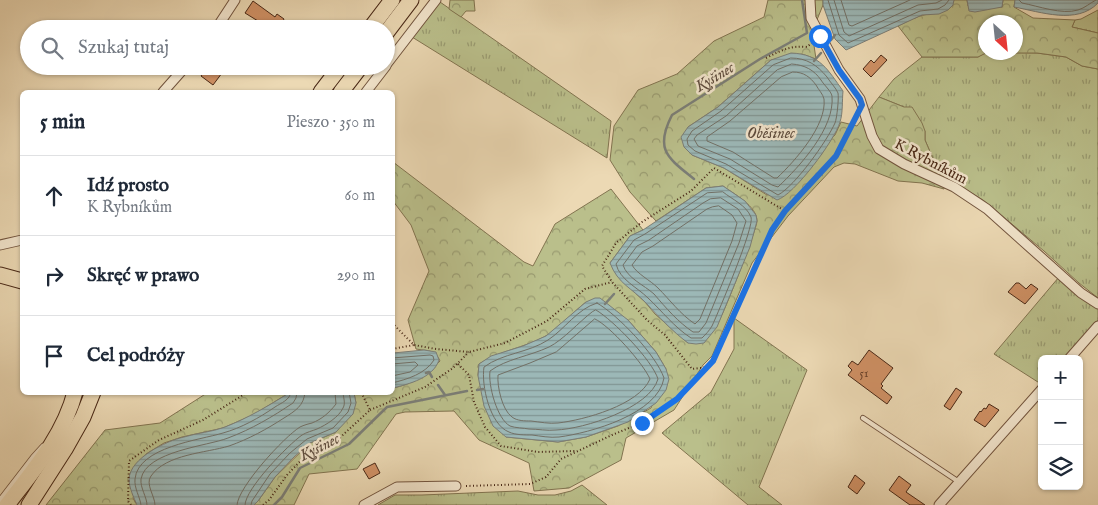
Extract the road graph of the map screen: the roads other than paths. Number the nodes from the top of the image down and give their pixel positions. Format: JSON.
{"nodes":[{"id":1,"x":235,"y":0,"type":"edge"},
{"id":2,"x":392,"y":0,"type":"edge"},
{"id":3,"x":411,"y":0,"type":"edge"},
{"id":4,"x":436,"y":0,"type":"edge"},
{"id":5,"x":810,"y":0,"type":"edge"},
{"id":6,"x":222,"y":20,"type":"edge"},
{"id":7,"x":377,"y":20,"type":"edge"},
{"id":8,"x":395,"y":21,"type":"edge"},
{"id":9,"x":395,"y":54,"type":"edge"},
{"id":10,"x":178,"y":75,"type":"edge"},
{"id":11,"x":334,"y":75,"type":"edge"},
{"id":12,"x":354,"y":75,"type":"edge"},
{"id":13,"x":379,"y":75,"type":"edge"},
{"id":14,"x":165,"y":90,"type":"edge"},
{"id":15,"x":323,"y":90,"type":"edge"},
{"id":16,"x":343,"y":90,"type":"edge"},
{"id":17,"x":368,"y":90,"type":"edge"},
{"id":18,"x":20,"y":240,"type":"edge"},
{"id":19,"x":0,"y":245,"type":"edge"},
{"id":20,"x":0,"y":275,"type":"edge"},
{"id":21,"x":20,"y":280,"type":"edge"},
{"id":22,"x":1098,"y":304,"type":"edge"},
{"id":23,"x":1098,"y":326,"type":"edge"},
{"id":24,"x":1073,"y":355,"type":"edge"},
{"id":25,"x":1038,"y":393,"type":"edge"},
{"id":26,"x":74,"y":395,"type":"edge"},
{"id":27,"x":92,"y":395,"type":"edge"},
{"id":28,"x":863,"y":418,"type":"dead end"},
{"id":29,"x":27,"y":472,"type":"junction"},
{"id":30,"x":959,"y":482,"type":"junction"},
{"id":31,"x":456,"y":486,"type":"road end"},
{"id":32,"x":0,"y":500,"type":"edge"},
{"id":33,"x":8,"y":505,"type":"edge"},
{"id":34,"x":29,"y":505,"type":"edge"},
{"id":35,"x":364,"y":505,"type":"edge"},
{"id":36,"x":939,"y":505,"type":"edge"}],
"edges":[{"from":1,"to":6,"type":"street"},
{"from":2,"to":7,"type":"main road"},
{"from":3,"to":8,"type":"main road"},
{"from":4,"to":9,"type":"street"},
{"from":5,"to":22,"type":"street","name":"K Rybníkům"},
{"from":10,"to":14,"type":"street"},
{"from":11,"to":15,"type":"main road"},
{"from":12,"to":16,"type":"main road"},
{"from":13,"to":17,"type":"street"},
{"from":18,"to":19,"type":"street"},
{"from":20,"to":21,"type":"main road"},
{"from":23,"to":24,"type":"street"},
{"from":25,"to":30,"type":"street"},
{"from":26,"to":29,"type":"main road"},
{"from":27,"to":34,"type":"main road"},
{"from":28,"to":30,"type":"lane"},
{"from":29,"to":32,"type":"lane"},
{"from":29,"to":33,"type":"main road"},
{"from":30,"to":36,"type":"street"},
{"from":31,"to":35,"type":"street"}]}
